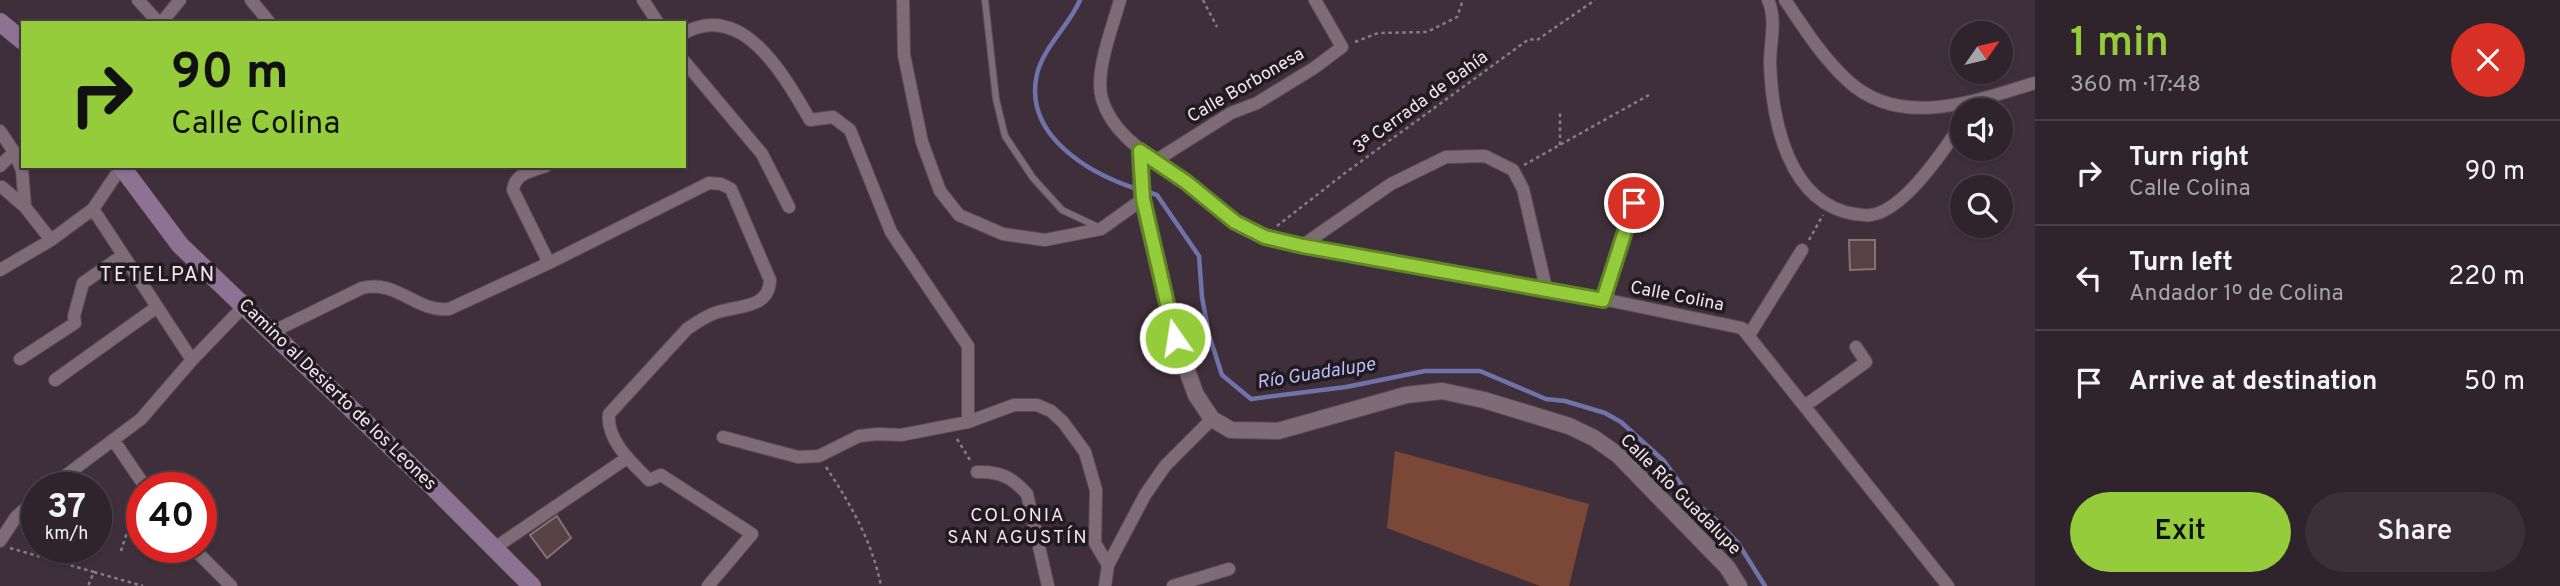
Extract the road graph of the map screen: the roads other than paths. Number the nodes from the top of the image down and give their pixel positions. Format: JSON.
{"nodes":[{"id":1,"x":138,"y":0,"type":"edge"},
{"id":2,"x":180,"y":0,"type":"edge"},
{"id":3,"x":251,"y":0,"type":"edge"},
{"id":4,"x":643,"y":0,"type":"edge"},
{"id":5,"x":985,"y":0,"type":"edge"},
{"id":6,"x":1120,"y":0,"type":"edge"},
{"id":7,"x":1315,"y":0,"type":"edge"},
{"id":8,"x":1768,"y":0,"type":"edge"},
{"id":9,"x":1785,"y":0,"type":"edge"},
{"id":10,"x":904,"y":1,"type":"edge"},
{"id":11,"x":158,"y":21,"type":"edge"},
{"id":12,"x":162,"y":21,"type":"edge"},
{"id":13,"x":268,"y":21,"type":"edge"},
{"id":14,"x":657,"y":21,"type":"edge"},
{"id":15,"x":0,"y":22,"type":"edge"},
{"id":16,"x":686,"y":32,"type":"edge"},
{"id":17,"x":21,"y":38,"type":"edge"},
{"id":18,"x":686,"y":63,"type":"edge"},
{"id":19,"x":2035,"y":83,"type":"edge"},
{"id":20,"x":1993,"y":98,"type":"edge"},
{"id":21,"x":1950,"y":107,"type":"edge"},
{"id":22,"x":0,"y":131,"type":"edge"},
{"id":23,"x":1950,"y":142,"type":"edge"},
{"id":24,"x":1140,"y":151,"type":"junction"},
{"id":25,"x":14,"y":152,"type":"junction"},
{"id":26,"x":1155,"y":161,"type":"junction"},
{"id":27,"x":0,"y":166,"type":"edge"},
{"id":28,"x":21,"y":168,"type":"edge"},
{"id":29,"x":121,"y":168,"type":"edge"},
{"id":30,"x":123,"y":168,"type":"edge"},
{"id":31,"x":541,"y":168,"type":"edge"},
{"id":32,"x":22,"y":170,"type":"joint"},
{"id":33,"x":1,"y":188,"type":"edge"},
{"id":34,"x":1142,"y":199,"type":"junction"},
{"id":35,"x":1634,"y":203,"type":"dead end"},
{"id":36,"x":25,"y":207,"type":"junction"},
{"id":37,"x":789,"y":207,"type":"dead end"},
{"id":38,"x":93,"y":209,"type":"junction"},
{"id":39,"x":1101,"y":229,"type":"junction"},
{"id":40,"x":51,"y":240,"type":"junction"},
{"id":41,"x":1303,"y":246,"type":"junction"},
{"id":42,"x":1802,"y":250,"type":"road end"},
{"id":43,"x":123,"y":255,"type":"junction"},
{"id":44,"x":549,"y":263,"type":"junction"},
{"id":45,"x":0,"y":270,"type":"edge"},
{"id":46,"x":1546,"y":288,"type":"junction"},
{"id":47,"x":1603,"y":300,"type":"junction"},
{"id":48,"x":244,"y":306,"type":"junction"},
{"id":49,"x":157,"y":307,"type":"junction"},
{"id":50,"x":272,"y":332,"type":"junction"},
{"id":51,"x":1749,"y":335,"type":"junction"},
{"id":52,"x":1856,"y":347,"type":"dead end"},
{"id":53,"x":20,"y":359,"type":"dead end"},
{"id":54,"x":192,"y":360,"type":"junction"},
{"id":55,"x":55,"y":380,"type":"dead end"},
{"id":56,"x":1806,"y":405,"type":"junction"},
{"id":57,"x":1212,"y":419,"type":"junction"},
{"id":58,"x":968,"y":422,"type":"junction"},
{"id":59,"x":723,"y":438,"type":"dead end"},
{"id":60,"x":114,"y":441,"type":"junction"},
{"id":61,"x":627,"y":458,"type":"junction"},
{"id":62,"x":71,"y":472,"type":"edge"},
{"id":63,"x":135,"y":472,"type":"edge"},
{"id":64,"x":976,"y":472,"type":"road end"},
{"id":65,"x":21,"y":512,"type":"edge"},
{"id":66,"x":0,"y":543,"type":"edge"},
{"id":67,"x":496,"y":547,"type":"junction"},
{"id":68,"x":209,"y":563,"type":"edge"},
{"id":69,"x":1108,"y":565,"type":"junction"},
{"id":70,"x":1228,"y":569,"type":"dead end"},
{"id":71,"x":711,"y":585,"type":"edge"},
{"id":72,"x":231,"y":586,"type":"edge"},
{"id":73,"x":532,"y":586,"type":"edge"},
{"id":74,"x":1048,"y":586,"type":"edge"},
{"id":75,"x":1105,"y":586,"type":"edge"},
{"id":76,"x":1173,"y":586,"type":"edge"},
{"id":77,"x":1739,"y":586,"type":"edge"},
{"id":78,"x":1948,"y":586,"type":"edge"}],
"edges":[{"from":1,"to":11,"type":"street"},
{"from":2,"to":12,"type":"street"},
{"from":3,"to":13,"type":"street"},
{"from":4,"to":14,"type":"street"},
{"from":5,"to":39,"type":"lane"},
{"from":6,"to":24,"type":"street"},
{"from":7,"to":26,"type":"street","name":"Calle Borbonesa"},
{"from":8,"to":23,"type":"street"},
{"from":9,"to":21,"type":"street"},
{"from":10,"to":39,"type":"street"},
{"from":15,"to":17,"type":"main road"},
{"from":16,"to":58,"type":"street"},
{"from":18,"to":37,"type":"street"},
{"from":19,"to":20,"type":"street"},
{"from":22,"to":25,"type":"street"},
{"from":24,"to":26,"type":"street","name":"Calle Colina"},
{"from":24,"to":34,"type":"street"},
{"from":25,"to":27,"type":"street"},
{"from":25,"to":28,"type":"street"},
{"from":26,"to":41,"type":"street","name":"Calle Colina"},
{"from":29,"to":38,"type":"street"},
{"from":30,"to":48,"type":"main road","name":"Camino al Desierto de los Leones"},
{"from":31,"to":44,"type":"street"},
{"from":32,"to":33,"type":"street"},
{"from":32,"to":36,"type":"street"},
{"from":33,"to":36,"type":"street"},
{"from":34,"to":39,"type":"street"},
{"from":34,"to":57,"type":"street"},
{"from":35,"to":47,"type":"street"},
{"from":36,"to":40,"type":"street"},
{"from":38,"to":40,"type":"street"},
{"from":38,"to":43,"type":"street"},
{"from":40,"to":45,"type":"street"},
{"from":41,"to":46,"type":"street","name":"Calle Colina"},
{"from":41,"to":46,"type":"street"},
{"from":42,"to":51,"type":"street"},
{"from":43,"to":49,"type":"street"},
{"from":43,"to":53,"type":"street"},
{"from":44,"to":50,"type":"street"},
{"from":44,"to":61,"type":"street"},
{"from":46,"to":47,"type":"street","name":"Calle Colina"},
{"from":47,"to":51,"type":"street","name":"Calle Colina"},
{"from":48,"to":50,"type":"main road","name":"Camino al Desierto de los Leones"},
{"from":48,"to":54,"type":"street"},
{"from":49,"to":54,"type":"street"},
{"from":49,"to":55,"type":"street"},
{"from":50,"to":67,"type":"main road","name":"Camino al Desierto de los Leones"},
{"from":51,"to":56,"type":"street"},
{"from":52,"to":56,"type":"street"},
{"from":54,"to":60,"type":"street"},
{"from":56,"to":78,"type":"street"},
{"from":57,"to":69,"type":"street"},
{"from":57,"to":77,"type":"street","name":"Calle Río Guadalupe"},
{"from":58,"to":59,"type":"street"},
{"from":58,"to":69,"type":"street"},
{"from":60,"to":62,"type":"street"},
{"from":60,"to":63,"type":"street"},
{"from":61,"to":67,"type":"street"},
{"from":61,"to":71,"type":"street"},
{"from":64,"to":74,"type":"street"},
{"from":65,"to":66,"type":"street"},
{"from":67,"to":73,"type":"main road","name":"Camino al Desierto de los Leones"},
{"from":68,"to":72,"type":"street"},
{"from":69,"to":75,"type":"street"},
{"from":70,"to":76,"type":"street"}]}
